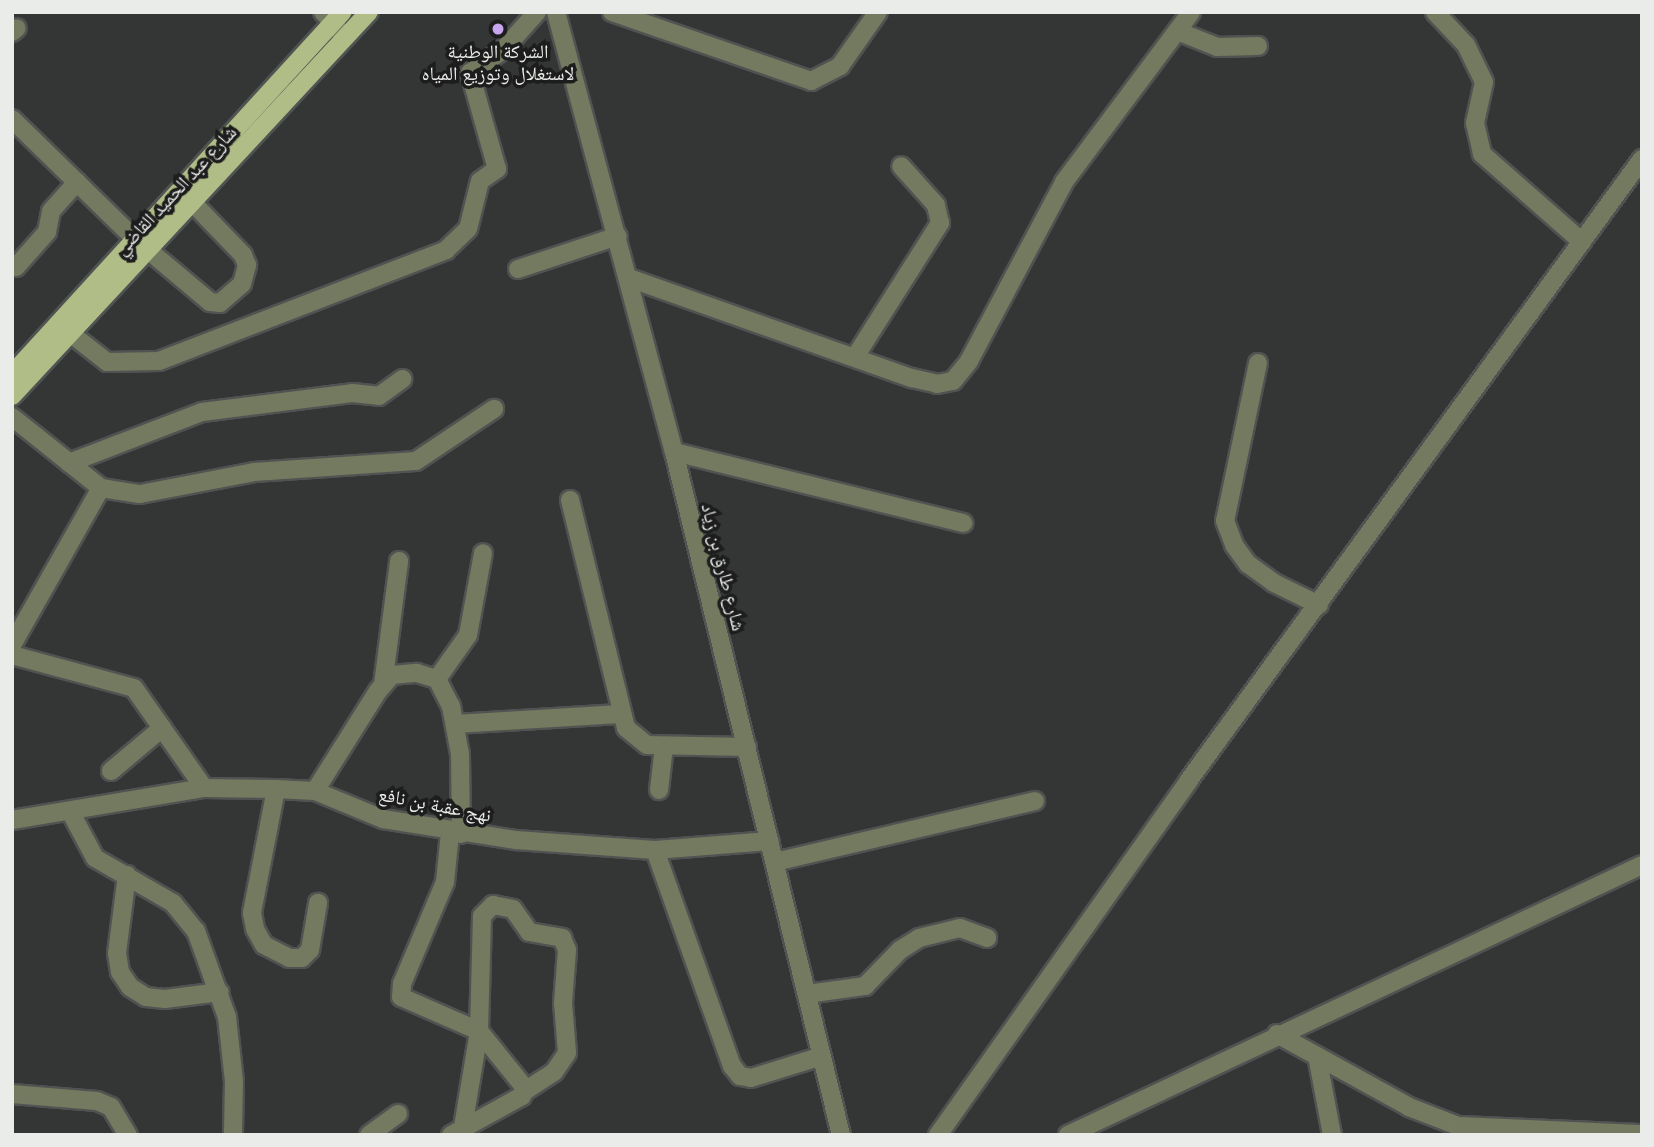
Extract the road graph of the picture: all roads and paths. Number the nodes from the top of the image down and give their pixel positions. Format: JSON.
{"nodes":[{"id":1,"x":369,"y":12,"type":"edge"},
{"id":2,"x":537,"y":12,"type":"edge"},
{"id":3,"x":556,"y":12,"type":"edge"},
{"id":4,"x":612,"y":12,"type":"edge"},
{"id":5,"x":878,"y":12,"type":"edge"},
{"id":6,"x":1191,"y":12,"type":"edge"},
{"id":7,"x":1435,"y":12,"type":"edge"},
{"id":8,"x":332,"y":16,"type":"edge"},
{"id":9,"x":1177,"y":30,"type":"junction"},
{"id":10,"x":345,"y":37,"type":"junction"},
{"id":11,"x":1258,"y":46,"type":"dead end"},
{"id":12,"x":12,"y":119,"type":"edge"},
{"id":13,"x":1642,"y":159,"type":"edge"},
{"id":14,"x":901,"y":166,"type":"dead end"},
{"id":15,"x":77,"y":182,"type":"junction"},
{"id":16,"x":192,"y":202,"type":"junction"},
{"id":17,"x":618,"y":236,"type":"junction"},
{"id":18,"x":1582,"y":242,"type":"junction"},
{"id":19,"x":141,"y":244,"type":"junction"},
{"id":20,"x":16,"y":267,"type":"dead end"},
{"id":21,"x":518,"y":269,"type":"dead end"},
{"id":22,"x":629,"y":278,"type":"junction"},
{"id":23,"x":70,"y":333,"type":"junction"},
{"id":24,"x":855,"y":358,"type":"junction"},
{"id":25,"x":1258,"y":363,"type":"dead end"},
{"id":26,"x":12,"y":374,"type":"edge"},
{"id":27,"x":402,"y":379,"type":"dead end"},
{"id":28,"x":12,"y":396,"type":"edge"},
{"id":29,"x":494,"y":409,"type":"dead end"},
{"id":30,"x":12,"y":417,"type":"edge"},
{"id":31,"x":674,"y":452,"type":"junction"},
{"id":32,"x":69,"y":463,"type":"junction"},
{"id":33,"x":101,"y":488,"type":"junction"},
{"id":34,"x":570,"y":500,"type":"dead end"},
{"id":35,"x":963,"y":523,"type":"dead end"},
{"id":36,"x":483,"y":553,"type":"dead end"},
{"id":37,"x":400,"y":561,"type":"dead end"},
{"id":38,"x":1320,"y":605,"type":"junction"},
{"id":39,"x":12,"y":645,"type":"edge"},
{"id":40,"x":12,"y":654,"type":"edge"},
{"id":41,"x":437,"y":680,"type":"junction"},
{"id":42,"x":383,"y":685,"type":"junction"},
{"id":43,"x":620,"y":714,"type":"junction"},
{"id":44,"x":455,"y":724,"type":"junction"},
{"id":45,"x":162,"y":728,"type":"junction"},
{"id":46,"x":664,"y":746,"type":"junction"},
{"id":47,"x":747,"y":747,"type":"junction"},
{"id":48,"x":111,"y":771,"type":"dead end"},
{"id":49,"x":204,"y":788,"type":"junction"},
{"id":50,"x":276,"y":789,"type":"junction"},
{"id":51,"x":659,"y":790,"type":"dead end"},
{"id":52,"x":315,"y":791,"type":"junction"},
{"id":53,"x":1035,"y":801,"type":"dead end"},
{"id":54,"x":70,"y":811,"type":"junction"},
{"id":55,"x":12,"y":820,"type":"edge"},
{"id":56,"x":455,"y":833,"type":"junction"},
{"id":57,"x":770,"y":841,"type":"junction"},
{"id":58,"x":655,"y":850,"type":"junction"},
{"id":59,"x":775,"y":862,"type":"junction"},
{"id":60,"x":1642,"y":864,"type":"edge"},
{"id":61,"x":127,"y":875,"type":"junction"},
{"id":62,"x":318,"y":903,"type":"dead end"},
{"id":63,"x":987,"y":938,"type":"dead end"},
{"id":64,"x":220,"y":992,"type":"junction"},
{"id":65,"x":807,"y":994,"type":"junction"},
{"id":66,"x":479,"y":1031,"type":"junction"},
{"id":67,"x":1277,"y":1034,"type":"junction"},
{"id":68,"x":822,"y":1056,"type":"junction"},
{"id":69,"x":1318,"y":1061,"type":"junction"},
{"id":70,"x":523,"y":1092,"type":"junction"},
{"id":71,"x":12,"y":1094,"type":"edge"},
{"id":72,"x":398,"y":1114,"type":"dead end"},
{"id":73,"x":457,"y":1131,"type":"edge"},
{"id":74,"x":1642,"y":1134,"type":"edge"},
{"id":75,"x":128,"y":1135,"type":"edge"},
{"id":76,"x":233,"y":1135,"type":"edge"},
{"id":77,"x":369,"y":1135,"type":"edge"},
{"id":78,"x":841,"y":1135,"type":"edge"},
{"id":79,"x":938,"y":1135,"type":"edge"},
{"id":80,"x":1068,"y":1135,"type":"edge"},
{"id":81,"x":1332,"y":1135,"type":"edge"}],
"edges":[{"from":1,"to":10,"type":"main road","name":"شارع عبد الحميد القاضي"},
{"from":2,"to":23,"type":"street"},
{"from":3,"to":17,"type":"street","name":"شارع طارق بن زياد"},
{"from":4,"to":5,"type":"street"},
{"from":6,"to":9,"type":"street"},
{"from":7,"to":18,"type":"street"},
{"from":8,"to":10,"type":"street"},
{"from":8,"to":19,"type":"main road","name":"شارع عبد الحميد القاضي"},
{"from":9,"to":11,"type":"street"},
{"from":9,"to":24,"type":"street"},
{"from":10,"to":16,"type":"main road","name":"شارع عبد الحميد القاضي"},
{"from":12,"to":15,"type":"street"},
{"from":13,"to":18,"type":"street"},
{"from":14,"to":24,"type":"street"},
{"from":15,"to":19,"type":"street"},
{"from":15,"to":20,"type":"street"},
{"from":16,"to":19,"type":"main road","name":"شارع عبد الحميد القاضي"},
{"from":16,"to":19,"type":"street"},
{"from":17,"to":21,"type":"street"},
{"from":17,"to":22,"type":"street","name":"شارع طارق بن زياد"},
{"from":18,"to":38,"type":"street"},
{"from":19,"to":23,"type":"main road","name":"شارع عبد الحميد القاضي"},
{"from":19,"to":26,"type":"main road","name":"شارع عبد الحميد القاضي"},
{"from":22,"to":24,"type":"street"},
{"from":22,"to":31,"type":"street","name":"شارع طارق بن زياد"},
{"from":23,"to":28,"type":"main road","name":"شارع عبد الحميد القاضي"},
{"from":25,"to":38,"type":"street"},
{"from":27,"to":32,"type":"street"},
{"from":29,"to":33,"type":"street"},
{"from":30,"to":32,"type":"street"},
{"from":31,"to":35,"type":"street"},
{"from":31,"to":47,"type":"street","name":"شارع طارق بن زياد"},
{"from":32,"to":33,"type":"street"},
{"from":33,"to":39,"type":"street"},
{"from":34,"to":43,"type":"street"},
{"from":36,"to":41,"type":"street"},
{"from":37,"to":42,"type":"street"},
{"from":38,"to":79,"type":"street"},
{"from":40,"to":45,"type":"street"},
{"from":41,"to":42,"type":"street"},
{"from":41,"to":44,"type":"street"},
{"from":42,"to":52,"type":"street"},
{"from":43,"to":44,"type":"street"},
{"from":43,"to":46,"type":"street"},
{"from":44,"to":56,"type":"street"},
{"from":45,"to":48,"type":"street"},
{"from":45,"to":49,"type":"street"},
{"from":46,"to":47,"type":"street"},
{"from":46,"to":51,"type":"street"},
{"from":47,"to":57,"type":"street","name":"شارع طارق بن زياد"},
{"from":49,"to":50,"type":"street","name":"نهج عقبة بن نافع"},
{"from":49,"to":54,"type":"street","name":"نهج عقبة بن نافع"},
{"from":50,"to":52,"type":"street","name":"نهج عقبة بن نافع"},
{"from":50,"to":62,"type":"street"},
{"from":52,"to":56,"type":"street","name":"نهج عقبة بن نافع"},
{"from":53,"to":59,"type":"street"},
{"from":54,"to":55,"type":"street","name":"نهج عقبة بن نافع"},
{"from":54,"to":61,"type":"street"},
{"from":56,"to":58,"type":"street","name":"نهج عقبة بن نافع"},
{"from":56,"to":66,"type":"street"},
{"from":57,"to":58,"type":"street","name":"نهج عقبة بن نافع"},
{"from":57,"to":59,"type":"street","name":"شارع طارق بن زياد"},
{"from":58,"to":68,"type":"street"},
{"from":59,"to":65,"type":"street","name":"شارع طارق بن زياد"},
{"from":60,"to":67,"type":"street"},
{"from":61,"to":64,"type":"street"},
{"from":61,"to":64,"type":"street"},
{"from":63,"to":65,"type":"street"},
{"from":64,"to":76,"type":"street"},
{"from":65,"to":68,"type":"street","name":"شارع طارق بن زياد"},
{"from":66,"to":70,"type":"street"},
{"from":66,"to":70,"type":"street"},
{"from":66,"to":73,"type":"street"},
{"from":67,"to":69,"type":"street"},
{"from":67,"to":80,"type":"street"},
{"from":68,"to":78,"type":"street","name":"شارع طارق بن زياد"},
{"from":69,"to":74,"type":"street"},
{"from":69,"to":81,"type":"street"},
{"from":70,"to":73,"type":"street"},
{"from":71,"to":75,"type":"street"},
{"from":72,"to":77,"type":"street"}]}
